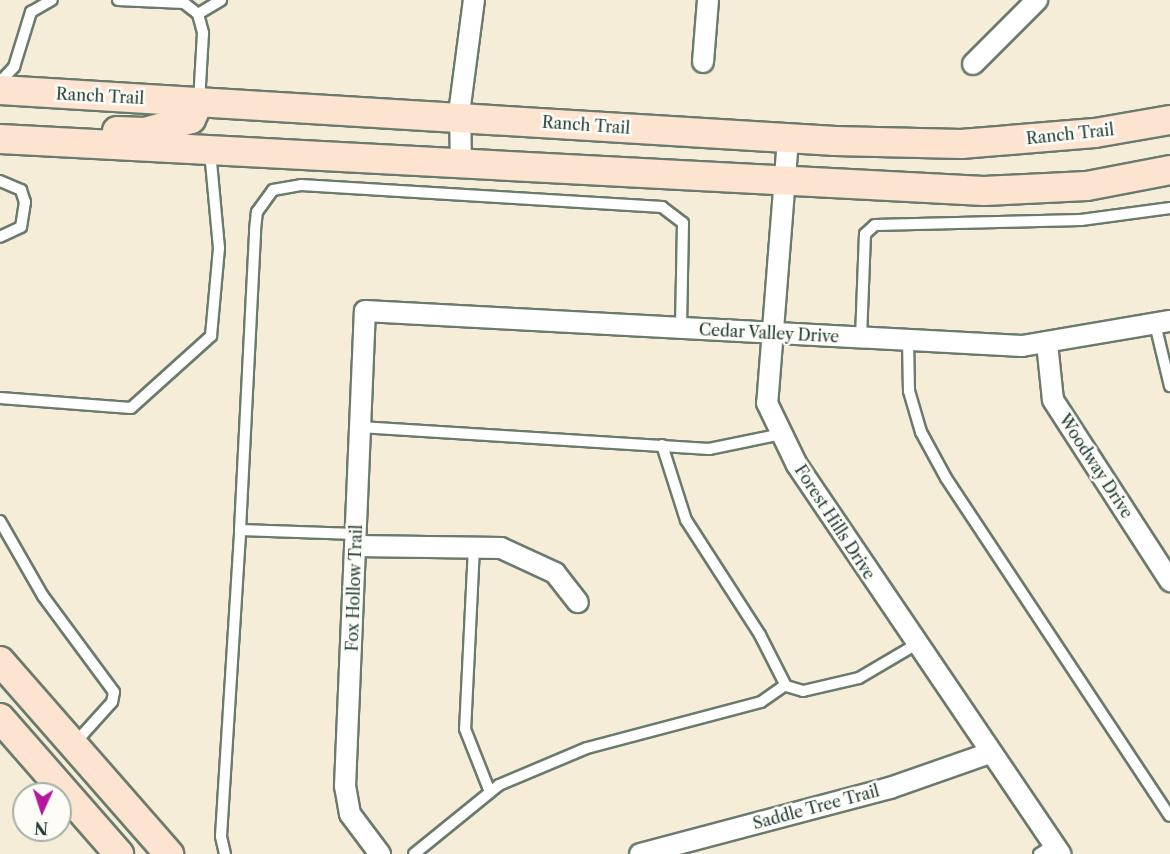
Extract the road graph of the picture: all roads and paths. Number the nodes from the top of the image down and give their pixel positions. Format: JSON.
{"nodes":[{"id":1,"x":52,"y":0,"type":"edge"},
{"id":2,"x":118,"y":0,"type":"edge"},
{"id":3,"x":221,"y":0,"type":"edge"},
{"id":4,"x":474,"y":0,"type":"edge"},
{"id":5,"x":708,"y":0,"type":"edge"},
{"id":6,"x":1037,"y":0,"type":"edge"},
{"id":7,"x":198,"y":14,"type":"junction"},
{"id":8,"x":703,"y":63,"type":"dead end"},
{"id":9,"x":973,"y":64,"type":"dead end"},
{"id":10,"x":0,"y":82,"type":"edge"},
{"id":11,"x":0,"y":90,"type":"edge"},
{"id":12,"x":199,"y":102,"type":"junction"},
{"id":13,"x":460,"y":116,"type":"junction"},
{"id":14,"x":1170,"y":120,"type":"edge"},
{"id":15,"x":0,"y":139,"type":"edge"},
{"id":16,"x":788,"y":139,"type":"junction"},
{"id":17,"x":41,"y":142,"type":"junction"},
{"id":18,"x":210,"y":151,"type":"junction"},
{"id":19,"x":461,"y":166,"type":"junction"},
{"id":20,"x":1170,"y":170,"type":"edge"},
{"id":21,"x":784,"y":180,"type":"junction"},
{"id":22,"x":0,"y":181,"type":"edge"},
{"id":23,"x":1170,"y":208,"type":"edge"},
{"id":24,"x":0,"y":237,"type":"edge"},
{"id":25,"x":365,"y":311,"type":"joint"},
{"id":26,"x":1163,"y":322,"type":"edge"},
{"id":27,"x":681,"y":328,"type":"junction"},
{"id":28,"x":772,"y":333,"type":"junction"},
{"id":29,"x":861,"y":338,"type":"junction"},
{"id":30,"x":908,"y":340,"type":"junction"},
{"id":31,"x":1047,"y":343,"type":"junction"},
{"id":32,"x":1170,"y":386,"type":"edge"},
{"id":33,"x":0,"y":398,"type":"edge"},
{"id":34,"x":360,"y":427,"type":"junction"},
{"id":35,"x":782,"y":434,"type":"junction"},
{"id":36,"x":662,"y":445,"type":"junction"},
{"id":37,"x":0,"y":521,"type":"edge"},
{"id":38,"x":240,"y":530,"type":"junction"},
{"id":39,"x":356,"y":540,"type":"junction"},
{"id":40,"x":474,"y":547,"type":"junction"},
{"id":41,"x":1170,"y":581,"type":"edge"},
{"id":42,"x":578,"y":602,"type":"dead end"},
{"id":43,"x":915,"y":645,"type":"junction"},
{"id":44,"x":0,"y":661,"type":"edge"},
{"id":45,"x":785,"y":685,"type":"junction"},
{"id":46,"x":0,"y":717,"type":"edge"},
{"id":47,"x":72,"y":746,"type":"junction"},
{"id":48,"x":990,"y":753,"type":"junction"},
{"id":49,"x":490,"y":792,"type":"junction"},
{"id":50,"x":130,"y":811,"type":"junction"},
{"id":51,"x":1170,"y":816,"type":"edge"},
{"id":52,"x":103,"y":848,"type":"edge"},
{"id":53,"x":1058,"y":849,"type":"edge"},
{"id":54,"x":169,"y":854,"type":"edge"},
{"id":55,"x":225,"y":854,"type":"edge"},
{"id":56,"x":380,"y":854,"type":"edge"},
{"id":57,"x":414,"y":854,"type":"edge"},
{"id":58,"x":640,"y":854,"type":"edge"},
{"id":59,"x":1039,"y":854,"type":"edge"}],
"edges":[{"from":1,"to":10,"type":"lane"},
{"from":2,"to":7,"type":"lane"},
{"from":3,"to":7,"type":"lane"},
{"from":4,"to":13,"type":"street"},
{"from":5,"to":8,"type":"street"},
{"from":6,"to":9,"type":"street"},
{"from":7,"to":12,"type":"lane"},
{"from":11,"to":12,"type":"main road","name":"Ranch Trail"},
{"from":12,"to":13,"type":"main road","name":"Ranch Trail"},
{"from":12,"to":17,"type":"main road"},
{"from":13,"to":16,"type":"main road","name":"Ranch Trail"},
{"from":13,"to":19,"type":"street"},
{"from":14,"to":16,"type":"main road","name":"Ranch Trail"},
{"from":15,"to":17,"type":"main road"},
{"from":16,"to":21,"type":"street","name":"Forest Hills Drive"},
{"from":17,"to":18,"type":"main road"},
{"from":18,"to":19,"type":"main road"},
{"from":18,"to":33,"type":"lane"},
{"from":19,"to":21,"type":"main road"},
{"from":20,"to":21,"type":"main road"},
{"from":21,"to":28,"type":"street","name":"Forest Hills Drive"},
{"from":22,"to":24,"type":"lane"},
{"from":23,"to":29,"type":"lane"},
{"from":25,"to":27,"type":"street","name":"Cedar Valley Drive"},
{"from":25,"to":34,"type":"street","name":"Fox Hollow Trail"},
{"from":26,"to":31,"type":"street","name":"Cedar Valley Drive"},
{"from":26,"to":32,"type":"lane"},
{"from":27,"to":28,"type":"street","name":"Cedar Valley Drive"},
{"from":27,"to":38,"type":"lane"},
{"from":28,"to":29,"type":"street","name":"Cedar Valley Drive"},
{"from":28,"to":35,"type":"street","name":"Forest Hills Drive"},
{"from":29,"to":30,"type":"street","name":"Cedar Valley Drive"},
{"from":30,"to":31,"type":"street","name":"Cedar Valley Drive"},
{"from":30,"to":51,"type":"lane"},
{"from":31,"to":41,"type":"street","name":"Woodway Drive"},
{"from":34,"to":36,"type":"lane"},
{"from":34,"to":39,"type":"street","name":"Fox Hollow Trail"},
{"from":35,"to":36,"type":"lane"},
{"from":35,"to":43,"type":"street","name":"Forest Hills Drive"},
{"from":36,"to":45,"type":"lane"},
{"from":37,"to":47,"type":"lane"},
{"from":38,"to":39,"type":"lane"},
{"from":38,"to":55,"type":"lane"},
{"from":39,"to":40,"type":"street"},
{"from":39,"to":56,"type":"street","name":"Fox Hollow Trail"},
{"from":40,"to":42,"type":"street"},
{"from":40,"to":49,"type":"lane"},
{"from":43,"to":45,"type":"lane"},
{"from":43,"to":48,"type":"street","name":"Forest Hills Drive"},
{"from":44,"to":47,"type":"main road"},
{"from":45,"to":49,"type":"lane"},
{"from":46,"to":52,"type":"main road"},
{"from":47,"to":50,"type":"main road"},
{"from":48,"to":53,"type":"street","name":"Forest Hills Drive"},
{"from":48,"to":58,"type":"street","name":"Saddle Tree Trail"},
{"from":49,"to":57,"type":"lane"},
{"from":50,"to":52,"type":"main road"},
{"from":50,"to":54,"type":"main road"},
{"from":53,"to":59,"type":"lane"}]}
